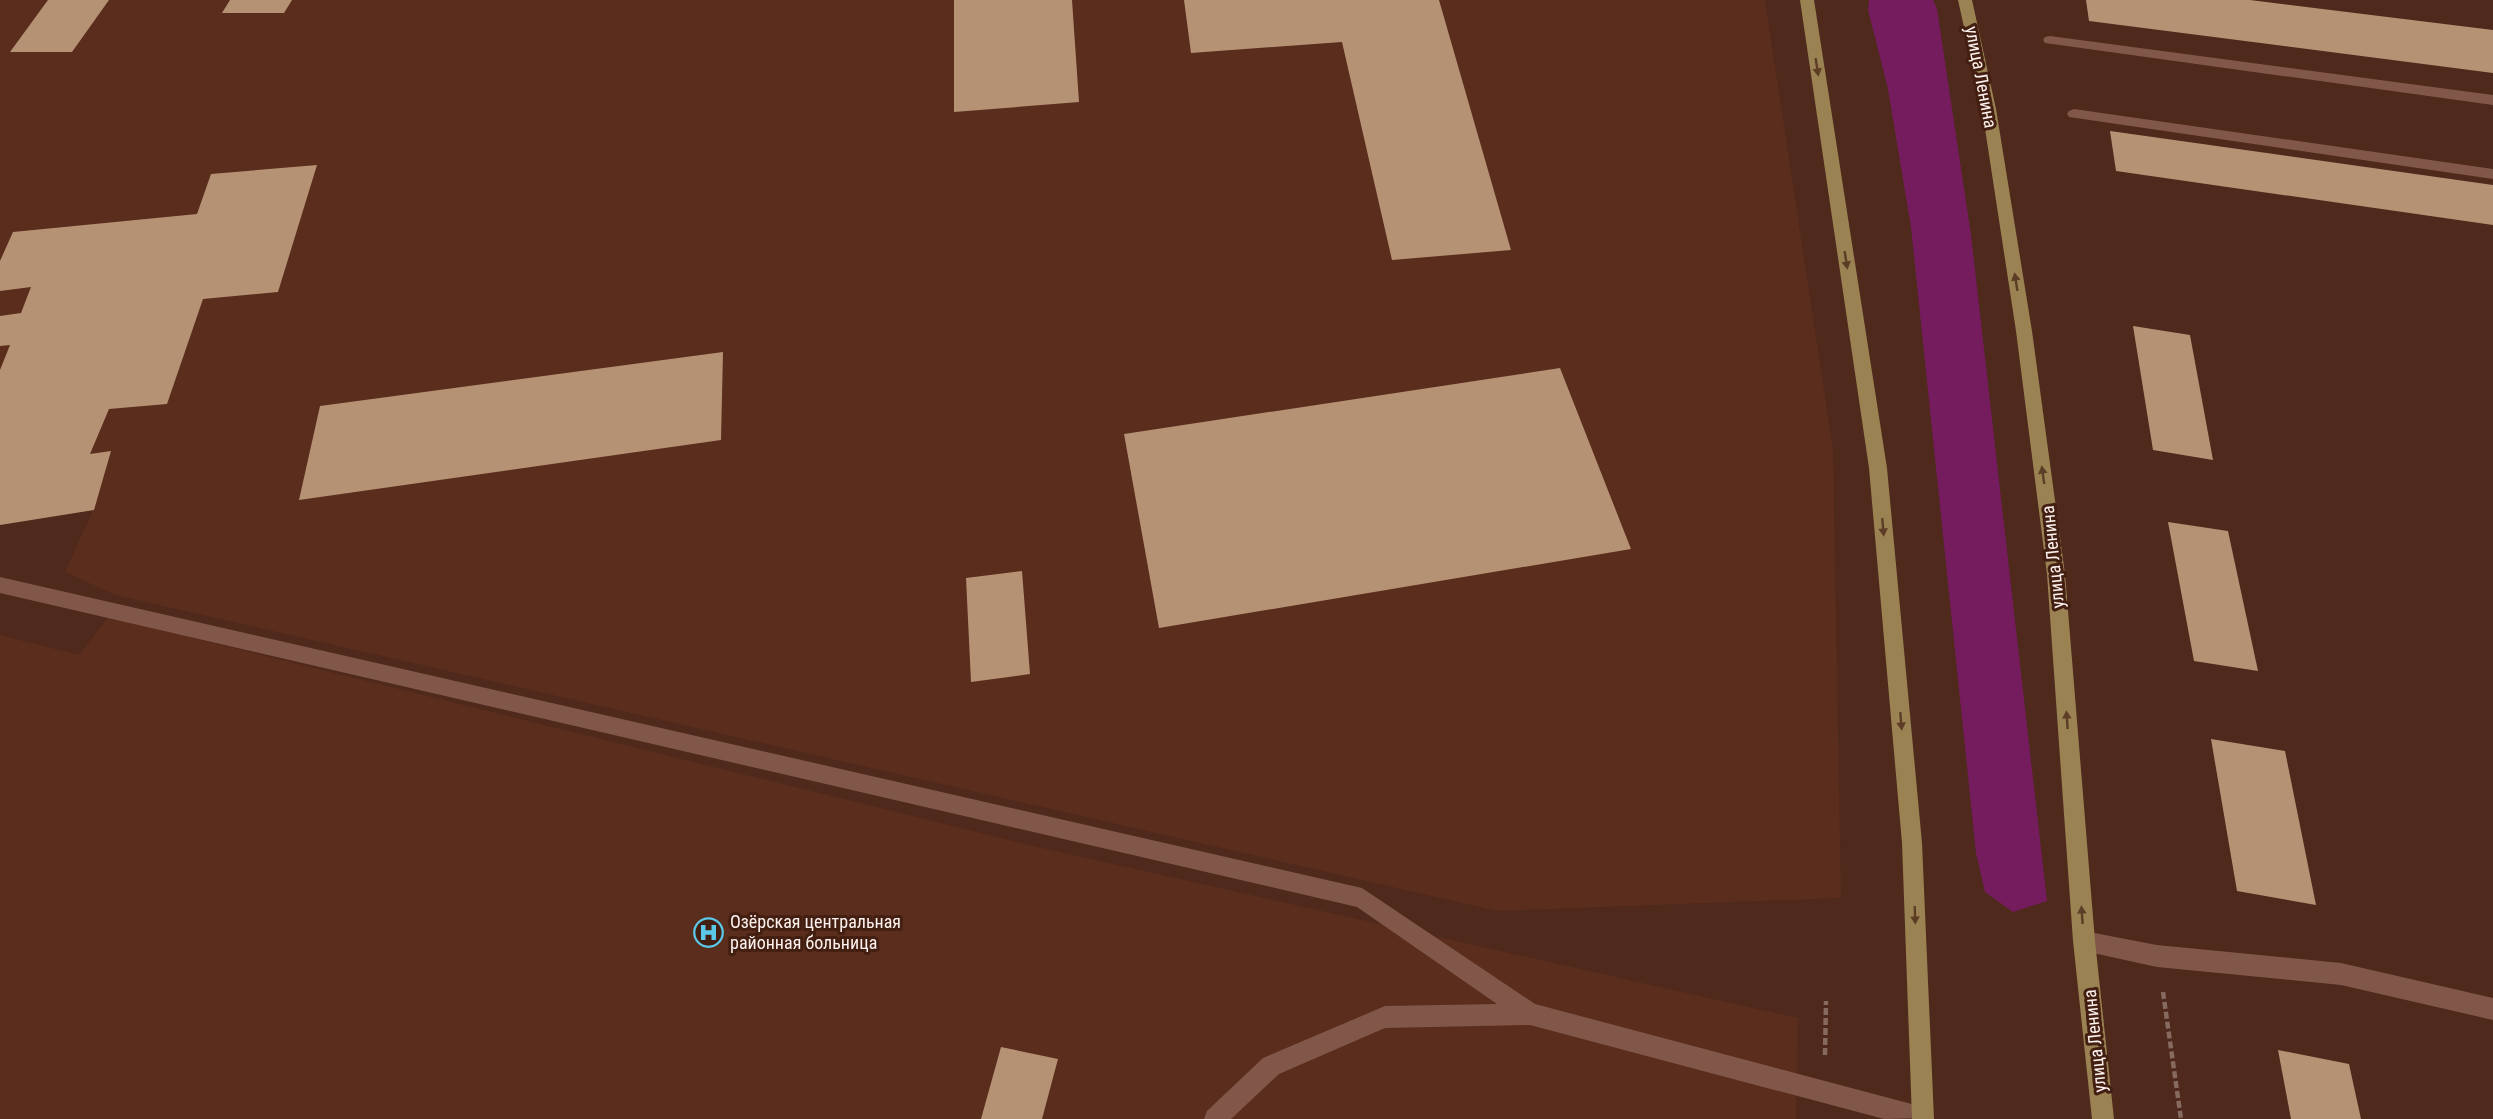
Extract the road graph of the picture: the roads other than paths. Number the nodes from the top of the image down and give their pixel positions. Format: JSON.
{"nodes":[{"id":1,"x":1810,"y":3,"type":"edge"},
{"id":2,"x":1964,"y":3,"type":"edge"},
{"id":3,"x":2050,"y":40,"type":"dead end"},
{"id":4,"x":2493,"y":100,"type":"edge"},
{"id":5,"x":2074,"y":114,"type":"dead end"},
{"id":6,"x":2493,"y":174,"type":"edge"},
{"id":7,"x":0,"y":585,"type":"edge"},
{"id":8,"x":2084,"y":941,"type":"junction"},
{"id":9,"x":2493,"y":1009,"type":"edge"},
{"id":10,"x":1530,"y":1014,"type":"junction"},
{"id":11,"x":1215,"y":1119,"type":"edge"},
{"id":12,"x":1923,"y":1119,"type":"edge"},
{"id":13,"x":2103,"y":1119,"type":"edge"}],
"edges":[{"from":1,"to":12,"type":"main road","one_way":true},
{"from":8,"to":2,"type":"main road","name":"улица Ленина","one_way":true},
{"from":3,"to":4,"type":"street"},
{"from":5,"to":6,"type":"street"},
{"from":7,"to":10,"type":"street"},
{"from":8,"to":9,"type":"street"},
{"from":8,"to":13,"type":"main road","name":"улица Ленина"},
{"from":10,"to":11,"type":"street"},
{"from":10,"to":12,"type":"street"}]}
